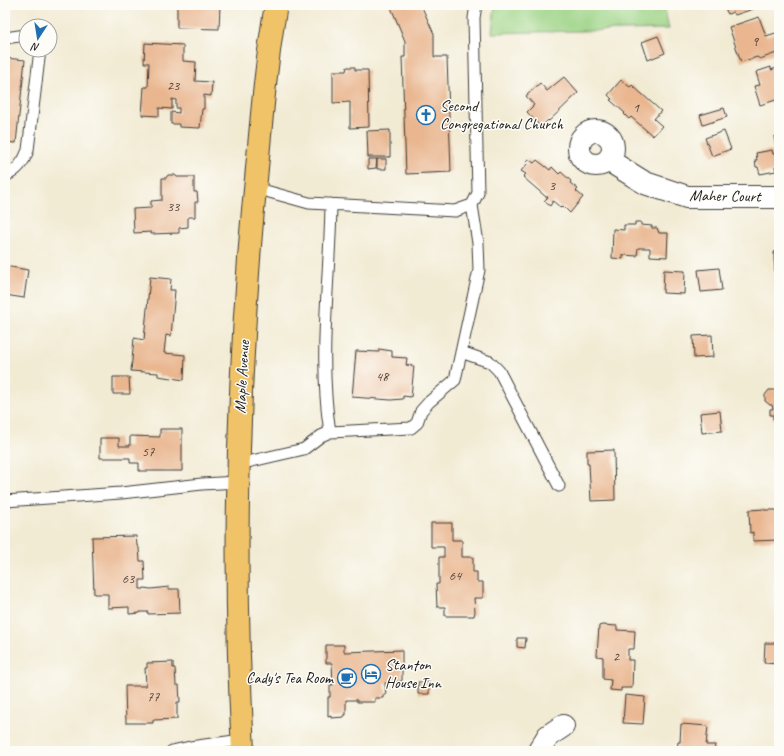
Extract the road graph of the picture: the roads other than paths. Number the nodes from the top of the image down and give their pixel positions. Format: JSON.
{"nodes":[{"id":1,"x":276,"y":5,"type":"edge"},
{"id":2,"x":476,"y":5,"type":"edge"},
{"id":3,"x":18,"y":36,"type":"edge"},
{"id":4,"x":5,"y":38,"type":"edge"},
{"id":5,"x":39,"y":58,"type":"edge"},
{"id":6,"x":608,"y":160,"type":"dead end"},
{"id":7,"x":5,"y":176,"type":"edge"},
{"id":8,"x":255,"y":188,"type":"junction"},
{"id":9,"x":779,"y":197,"type":"edge"},
{"id":10,"x":331,"y":204,"type":"junction"},
{"id":11,"x":472,"y":205,"type":"junction"},
{"id":12,"x":461,"y":352,"type":"junction"},
{"id":13,"x":330,"y":432,"type":"junction"},
{"id":14,"x":238,"y":473,"type":"junction"},
{"id":15,"x":559,"y":486,"type":"dead end"},
{"id":16,"x":5,"y":501,"type":"edge"},
{"id":17,"x":563,"y":726,"type":"dead end"},
{"id":18,"x":243,"y":745,"type":"edge"},
{"id":19,"x":172,"y":751,"type":"edge"},
{"id":20,"x":539,"y":751,"type":"edge"}],
"edges":[{"from":1,"to":8,"type":"main road","name":"Maple Avenue"},
{"from":2,"to":11,"type":"lane"},
{"from":3,"to":4,"type":"lane"},
{"from":5,"to":7,"type":"lane"},
{"from":6,"to":9,"type":"street","name":"Maher Court"},
{"from":8,"to":10,"type":"lane"},
{"from":8,"to":14,"type":"main road","name":"Maple Avenue"},
{"from":10,"to":11,"type":"lane"},
{"from":10,"to":13,"type":"lane"},
{"from":11,"to":12,"type":"lane"},
{"from":12,"to":13,"type":"lane"},
{"from":12,"to":15,"type":"lane"},
{"from":13,"to":14,"type":"lane"},
{"from":14,"to":16,"type":"lane"},
{"from":14,"to":18,"type":"main road","name":"Maple Avenue"},
{"from":17,"to":20,"type":"street"},
{"from":18,"to":19,"type":"lane"}]}
